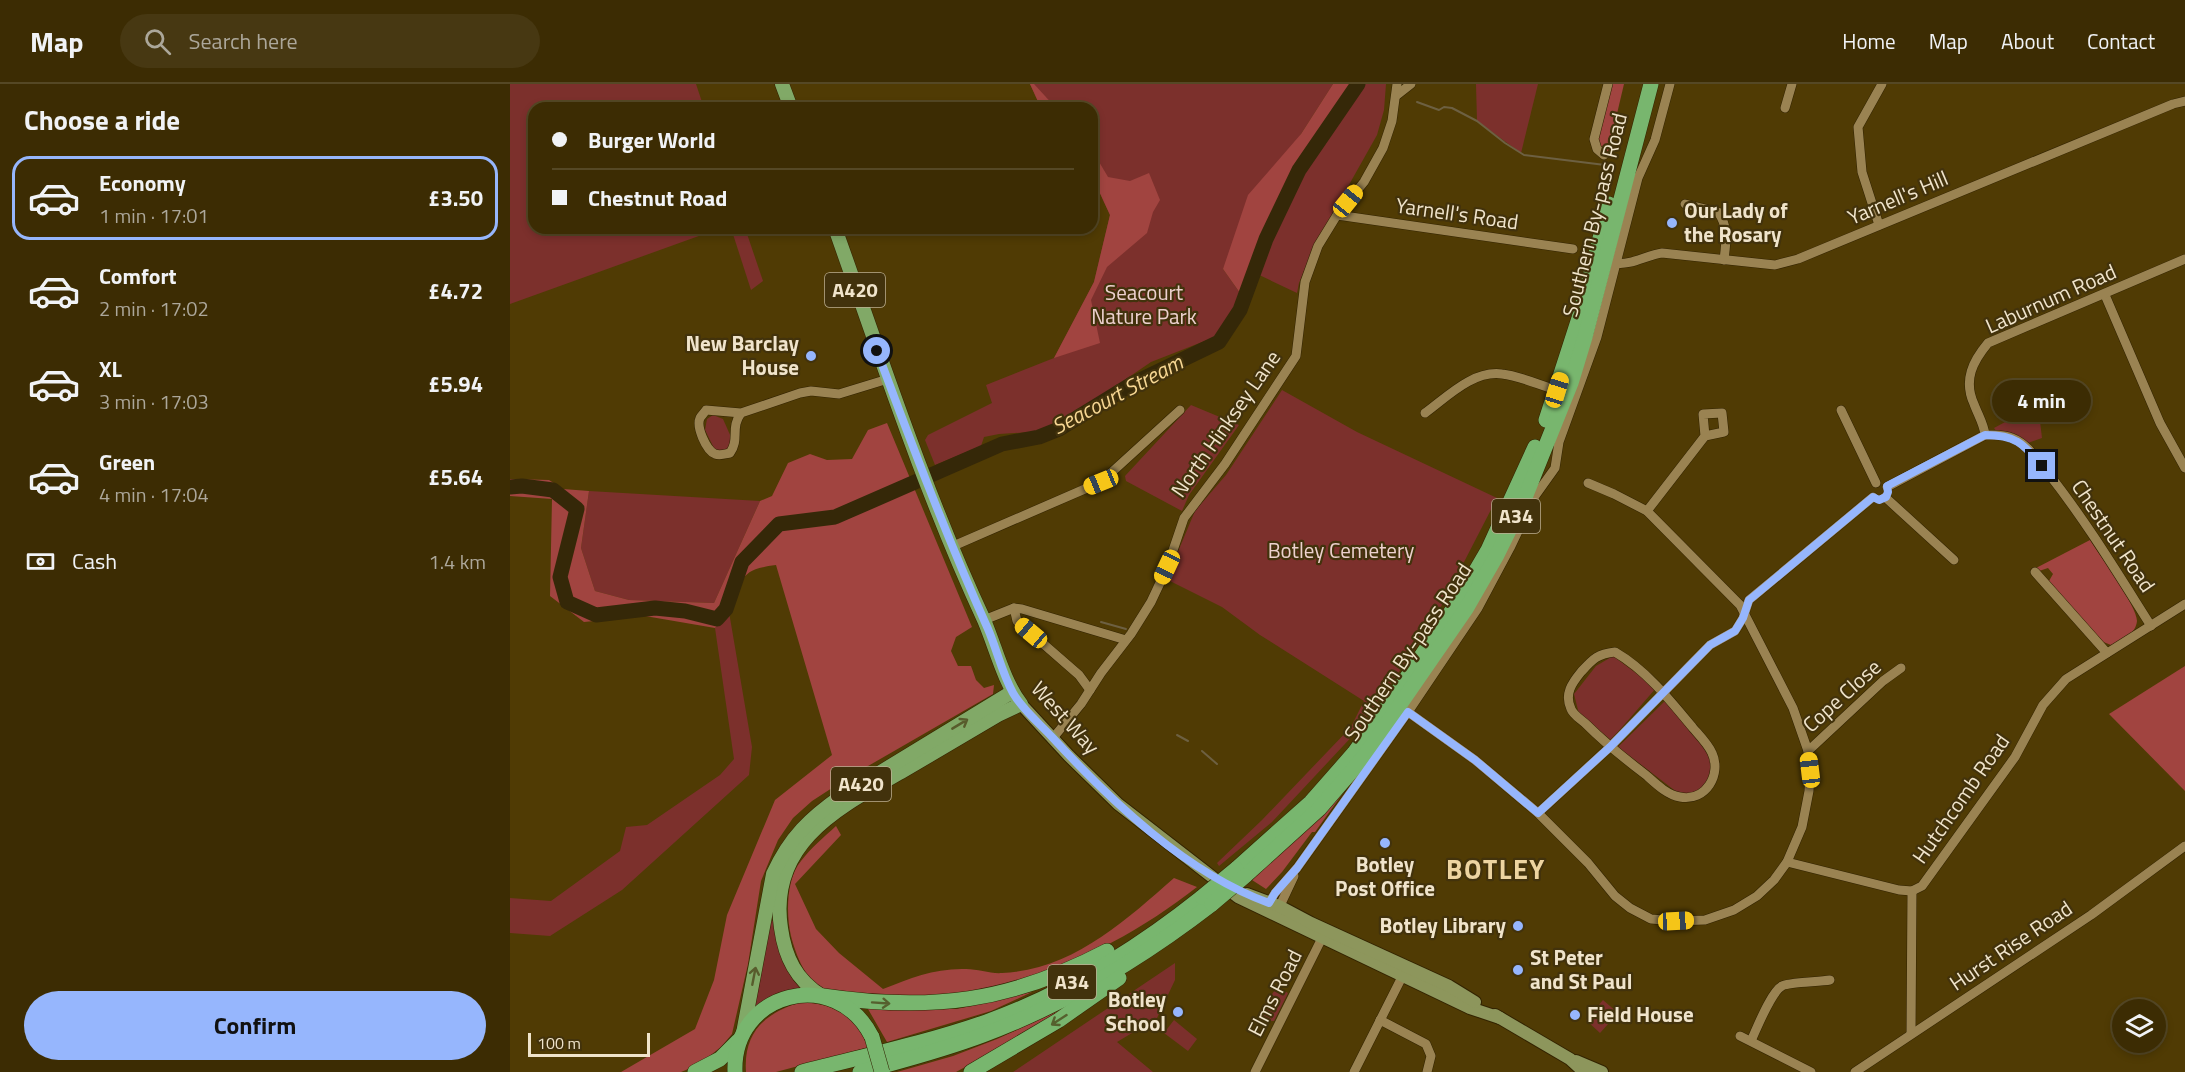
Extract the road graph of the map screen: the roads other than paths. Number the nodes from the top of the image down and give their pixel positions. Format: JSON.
{"nodes":[{"id":1,"x":782,"y":84,"type":"edge"},
{"id":2,"x":1397,"y":84,"type":"edge"},
{"id":3,"x":1411,"y":84,"type":"edge"},
{"id":4,"x":1608,"y":84,"type":"edge"},
{"id":5,"x":1641,"y":84,"type":"edge"},
{"id":6,"x":1651,"y":84,"type":"edge"},
{"id":7,"x":1670,"y":84,"type":"edge"},
{"id":8,"x":1792,"y":84,"type":"edge"},
{"id":9,"x":1882,"y":84,"type":"edge"},
{"id":10,"x":1397,"y":95,"type":"junction"},
{"id":11,"x":2185,"y":101,"type":"edge"},
{"id":12,"x":789,"y":102,"type":"edge"},
{"id":13,"x":1785,"y":108,"type":"dead end"},
{"id":14,"x":1604,"y":155,"type":"dead end"},
{"id":15,"x":1685,"y":204,"type":"dead end"},
{"id":16,"x":1337,"y":215,"type":"junction"},
{"id":17,"x":1879,"y":225,"type":"junction"},
{"id":18,"x":837,"y":234,"type":"edge"},
{"id":19,"x":1573,"y":249,"type":"dead end"},
{"id":20,"x":2185,"y":259,"type":"edge"},
{"id":21,"x":1724,"y":260,"type":"junction"},
{"id":22,"x":1615,"y":263,"type":"junction"},
{"id":23,"x":2105,"y":295,"type":"junction"},
{"id":24,"x":888,"y":379,"type":"junction"},
{"id":25,"x":1557,"y":390,"type":"junction"},
{"id":26,"x":1841,"y":410,"type":"dead end"},
{"id":27,"x":1180,"y":411,"type":"dead end"},
{"id":28,"x":741,"y":413,"type":"junction"},
{"id":29,"x":1425,"y":413,"type":"dead end"},
{"id":30,"x":1985,"y":435,"type":"junction"},
{"id":31,"x":1705,"y":436,"type":"dead end"},
{"id":32,"x":2185,"y":468,"type":"edge"},
{"id":33,"x":1588,"y":483,"type":"dead end"},
{"id":34,"x":1876,"y":483,"type":"junction"},
{"id":35,"x":1887,"y":486,"type":"junction"},
{"id":36,"x":1873,"y":497,"type":"junction"},
{"id":37,"x":1886,"y":497,"type":"junction"},
{"id":38,"x":1647,"y":511,"type":"junction"},
{"id":39,"x":951,"y":547,"type":"junction"},
{"id":40,"x":1954,"y":560,"type":"dead end"},
{"id":41,"x":2049,"y":572,"type":"dead end"},
{"id":42,"x":2185,"y":604,"type":"edge"},
{"id":43,"x":1014,"y":608,"type":"junction"},
{"id":44,"x":1744,"y":612,"type":"junction"},
{"id":45,"x":984,"y":621,"type":"junction"},
{"id":46,"x":2151,"y":626,"type":"junction"},
{"id":47,"x":1126,"y":640,"type":"junction"},
{"id":48,"x":2108,"y":653,"type":"junction"},
{"id":49,"x":1901,"y":668,"type":"dead end"},
{"id":50,"x":1090,"y":690,"type":"junction"},
{"id":51,"x":1663,"y":692,"type":"junction"},
{"id":52,"x":1017,"y":698,"type":"junction"},
{"id":53,"x":1408,"y":712,"type":"junction"},
{"id":54,"x":1053,"y":738,"type":"junction"},
{"id":55,"x":1610,"y":747,"type":"junction"},
{"id":56,"x":1808,"y":751,"type":"junction"},
{"id":57,"x":1538,"y":813,"type":"junction"},
{"id":58,"x":2185,"y":846,"type":"edge"},
{"id":59,"x":1787,"y":862,"type":"junction"},
{"id":60,"x":1241,"y":872,"type":"junction"},
{"id":61,"x":1912,"y":891,"type":"junction"},
{"id":62,"x":1202,"y":902,"type":"junction"},
{"id":63,"x":1272,"y":909,"type":"junction"},
{"id":64,"x":1172,"y":933,"type":"junction"},
{"id":65,"x":1324,"y":934,"type":"junction"},
{"id":66,"x":1403,"y":975,"type":"junction"},
{"id":67,"x":1830,"y":980,"type":"dead end"},
{"id":68,"x":822,"y":996,"type":"junction"},
{"id":69,"x":1500,"y":1018,"type":"junction"},
{"id":70,"x":1380,"y":1020,"type":"junction"},
{"id":71,"x":1911,"y":1034,"type":"junction"},
{"id":72,"x":742,"y":1035,"type":"junction"},
{"id":73,"x":1740,"y":1036,"type":"dead end"},
{"id":74,"x":1751,"y":1041,"type":"junction"},
{"id":75,"x":943,"y":1042,"type":"junction"},
{"id":76,"x":1570,"y":1059,"type":"junction"},
{"id":77,"x":695,"y":1072,"type":"edge"},
{"id":78,"x":735,"y":1072,"type":"edge"},
{"id":79,"x":802,"y":1072,"type":"edge"},
{"id":80,"x":860,"y":1072,"type":"edge"},
{"id":81,"x":882,"y":1072,"type":"edge"},
{"id":82,"x":970,"y":1072,"type":"edge"},
{"id":83,"x":1255,"y":1072,"type":"edge"},
{"id":84,"x":1354,"y":1072,"type":"edge"},
{"id":85,"x":1427,"y":1072,"type":"edge"},
{"id":86,"x":1584,"y":1072,"type":"edge"},
{"id":87,"x":1602,"y":1072,"type":"edge"},
{"id":88,"x":1811,"y":1072,"type":"edge"},
{"id":89,"x":1855,"y":1072,"type":"edge"}],
"edges":[{"from":1,"to":12,"type":"main road"},
{"from":2,"to":10,"type":"street","name":"North Hinksey Lane"},
{"from":3,"to":10,"type":"street"},
{"from":4,"to":14,"type":"street","name":"Southern By-pass Road"},
{"from":5,"to":25,"type":"highway","name":"Southern By-pass Road","number":"A34"},
{"from":6,"to":60,"type":"highway","name":"Southern By-pass Road","number":"A34"},
{"from":7,"to":22,"type":"street"},
{"from":8,"to":13,"type":"street"},
{"from":9,"to":17,"type":"street"},
{"from":10,"to":16,"type":"street","name":"North Hinksey Lane"},
{"from":11,"to":17,"type":"street","name":"Yarnell's Hill"},
{"from":15,"to":21,"type":"street"},
{"from":16,"to":19,"type":"street","name":"Yarnell's Road"},
{"from":16,"to":47,"type":"street","name":"North Hinksey Lane"},
{"from":17,"to":21,"type":"street","name":"Yarnell's Hill"},
{"from":18,"to":24,"type":"main road","number":"A420"},
{"from":20,"to":23,"type":"street","name":"Laburnum Road"},
{"from":21,"to":22,"type":"street","name":"Yarnell's Hill"},
{"from":22,"to":53,"type":"street"},
{"from":23,"to":30,"type":"street","name":"Laburnum Road"},
{"from":23,"to":32,"type":"street"},
{"from":24,"to":28,"type":"street"},
{"from":24,"to":39,"type":"main road","name":"West Way","number":"A420"},
{"from":25,"to":29,"type":"street"},
{"from":25,"to":60,"type":"highway","name":"Southern By-pass Road","number":"A34"},
{"from":26,"to":34,"type":"street"},
{"from":27,"to":39,"type":"street"},
{"from":28,"to":28,"type":"street"},
{"from":30,"to":35,"type":"street"},
{"from":30,"to":46,"type":"street","name":"Chestnut Road"},
{"from":31,"to":38,"type":"street"},
{"from":33,"to":38,"type":"street"},
{"from":34,"to":35,"type":"street"},
{"from":34,"to":36,"type":"street"},
{"from":35,"to":37,"type":"street"},
{"from":36,"to":37,"type":"street"},
{"from":36,"to":44,"type":"street"},
{"from":37,"to":40,"type":"street"},
{"from":38,"to":44,"type":"street"},
{"from":39,"to":45,"type":"main road","name":"West Way","number":"A420"},
{"from":41,"to":48,"type":"street"},
{"from":42,"to":46,"type":"street","name":"Hutchcomb Road"},
{"from":43,"to":45,"type":"street"},
{"from":43,"to":47,"type":"street"},
{"from":43,"to":50,"type":"street"},
{"from":44,"to":51,"type":"street"},
{"from":44,"to":56,"type":"street"},
{"from":45,"to":52,"type":"main road","name":"West Way","number":"A420"},
{"from":46,"to":48,"type":"street","name":"Hutchcomb Road"},
{"from":47,"to":50,"type":"street","name":"North Hinksey Lane"},
{"from":48,"to":61,"type":"street","name":"Hutchcomb Road"},
{"from":49,"to":56,"type":"street","name":"Cope Close"},
{"from":50,"to":54,"type":"street","name":"North Hinksey Lane"},
{"from":51,"to":55,"type":"street"},
{"from":51,"to":55,"type":"street"},
{"from":51,"to":55,"type":"street"},
{"from":52,"to":54,"type":"main road","name":"West Way"},
{"from":52,"to":68,"type":"main road","number":"A420"},
{"from":72,"to":52,"type":"main road","number":"A420","one_way":true},
{"from":53,"to":57,"type":"street"},
{"from":53,"to":63,"type":"street"},
{"from":54,"to":63,"type":"main road","name":"West Way"},
{"from":55,"to":57,"type":"street"},
{"from":56,"to":59,"type":"street"},
{"from":57,"to":59,"type":"street"},
{"from":58,"to":71,"type":"street","name":"Hurst Rise Road"},
{"from":59,"to":61,"type":"street","name":"Hutchcomb Road"},
{"from":60,"to":62,"type":"highway","name":"Southern By-pass Road","number":"A34","bridge":true},
{"from":61,"to":71,"type":"street"},
{"from":62,"to":64,"type":"highway","name":"Southern By-pass Road","number":"A34"},
{"from":68,"to":62,"type":"highway","one_way":true},
{"from":62,"to":75,"type":"highway","name":"Southern By-pass Road","number":"A34"},
{"from":63,"to":65,"type":"main road","name":"West Way"},
{"from":64,"to":75,"type":"highway","name":"Southern By-pass Road","number":"A34"},
{"from":64,"to":82,"type":"highway","one_way":true},
{"from":65,"to":66,"type":"main road","name":"West Way"},
{"from":65,"to":69,"type":"main road","name":"West Way"},
{"from":65,"to":83,"type":"street","name":"Elms Road"},
{"from":66,"to":69,"type":"main road","name":"West Way"},
{"from":66,"to":70,"type":"street"},
{"from":67,"to":74,"type":"street"},
{"from":68,"to":72,"type":"highway"},
{"from":68,"to":81,"type":"highway","bridge":true},
{"from":69,"to":76,"type":"main road","name":"West Way"},
{"from":70,"to":84,"type":"street"},
{"from":70,"to":85,"type":"street"},
{"from":71,"to":89,"type":"street","name":"Hurst Rise Road"},
{"from":72,"to":77,"type":"highway"},
{"from":72,"to":78,"type":"highway"},
{"from":73,"to":74,"type":"street"},
{"from":74,"to":88,"type":"street"},
{"from":75,"to":79,"type":"highway","number":"A34"},
{"from":75,"to":80,"type":"highway","number":"A34"},
{"from":76,"to":86,"type":"main road","name":"West Way"},
{"from":76,"to":87,"type":"main road","name":"West Way"}]}
